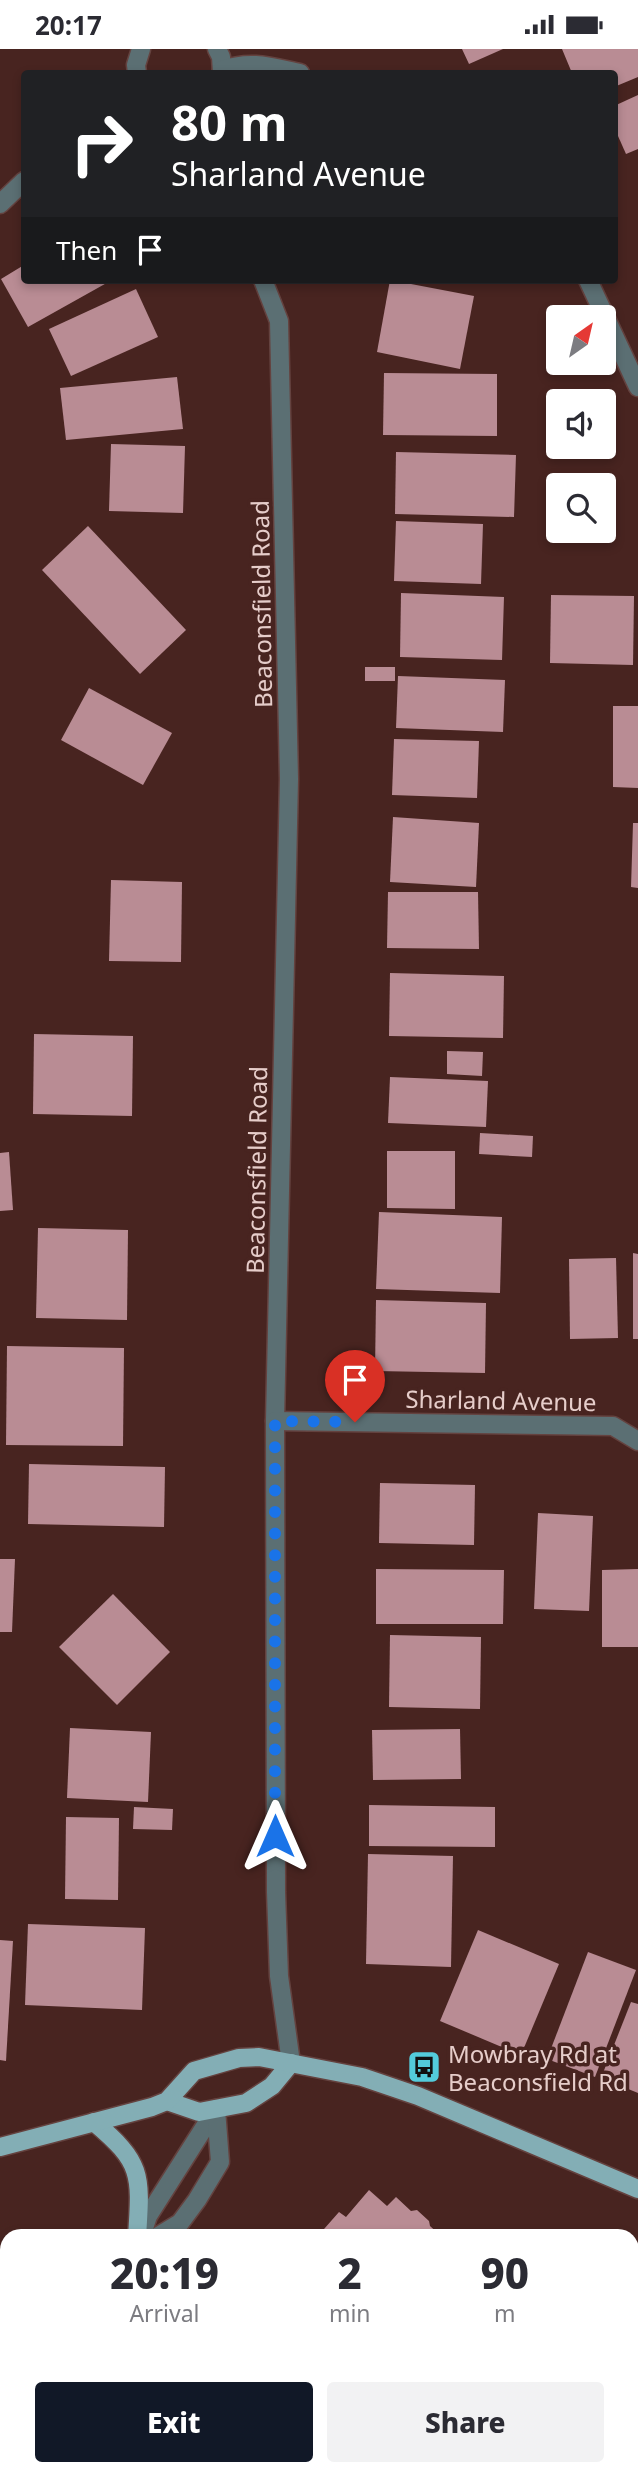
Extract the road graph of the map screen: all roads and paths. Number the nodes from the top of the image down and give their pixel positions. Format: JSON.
{"nodes":[{"id":1,"x":141,"y":49,"type":"edge"},
{"id":2,"x":217,"y":49,"type":"edge"},
{"id":3,"x":137,"y":70,"type":"edge"},
{"id":4,"x":222,"y":70,"type":"edge"},
{"id":5,"x":227,"y":70,"type":"edge"},
{"id":6,"x":285,"y":70,"type":"edge"},
{"id":7,"x":21,"y":183,"type":"edge"},
{"id":8,"x":0,"y":204,"type":"edge"},
{"id":9,"x":265,"y":284,"type":"edge"},
{"id":10,"x":590,"y":284,"type":"edge"},
{"id":11,"x":638,"y":387,"type":"edge"},
{"id":12,"x":275,"y":1421,"type":"junction"},
{"id":13,"x":638,"y":1441,"type":"edge"},
{"id":14,"x":291,"y":2063,"type":"junction"},
{"id":15,"x":167,"y":2101,"type":"junction"},
{"id":16,"x":216,"y":2109,"type":"junction"},
{"id":17,"x":94,"y":2122,"type":"junction"},
{"id":18,"x":0,"y":2147,"type":"edge"},
{"id":19,"x":638,"y":2189,"type":"edge"},
{"id":20,"x":139,"y":2229,"type":"edge"},
{"id":21,"x":142,"y":2229,"type":"edge"},
{"id":22,"x":170,"y":2229,"type":"edge"}],
"edges":[{"from":1,"to":3,"type":"street"},
{"from":2,"to":4,"type":"street"},
{"from":5,"to":6,"type":"street"},
{"from":7,"to":8,"type":"street"},
{"from":9,"to":12,"type":"street","name":"Beaconsfield Road"},
{"from":10,"to":11,"type":"street"},
{"from":12,"to":13,"type":"street","name":"Sharland Avenue"},
{"from":12,"to":14,"type":"street","name":"Beaconsfield Road"},
{"from":14,"to":15,"type":"main road"},
{"from":14,"to":16,"type":"main road"},
{"from":14,"to":19,"type":"main road"},
{"from":15,"to":16,"type":"main road"},
{"from":15,"to":17,"type":"main road"},
{"from":16,"to":21,"type":"street"},
{"from":16,"to":22,"type":"street"},
{"from":17,"to":18,"type":"main road"},
{"from":17,"to":20,"type":"main road"}]}
